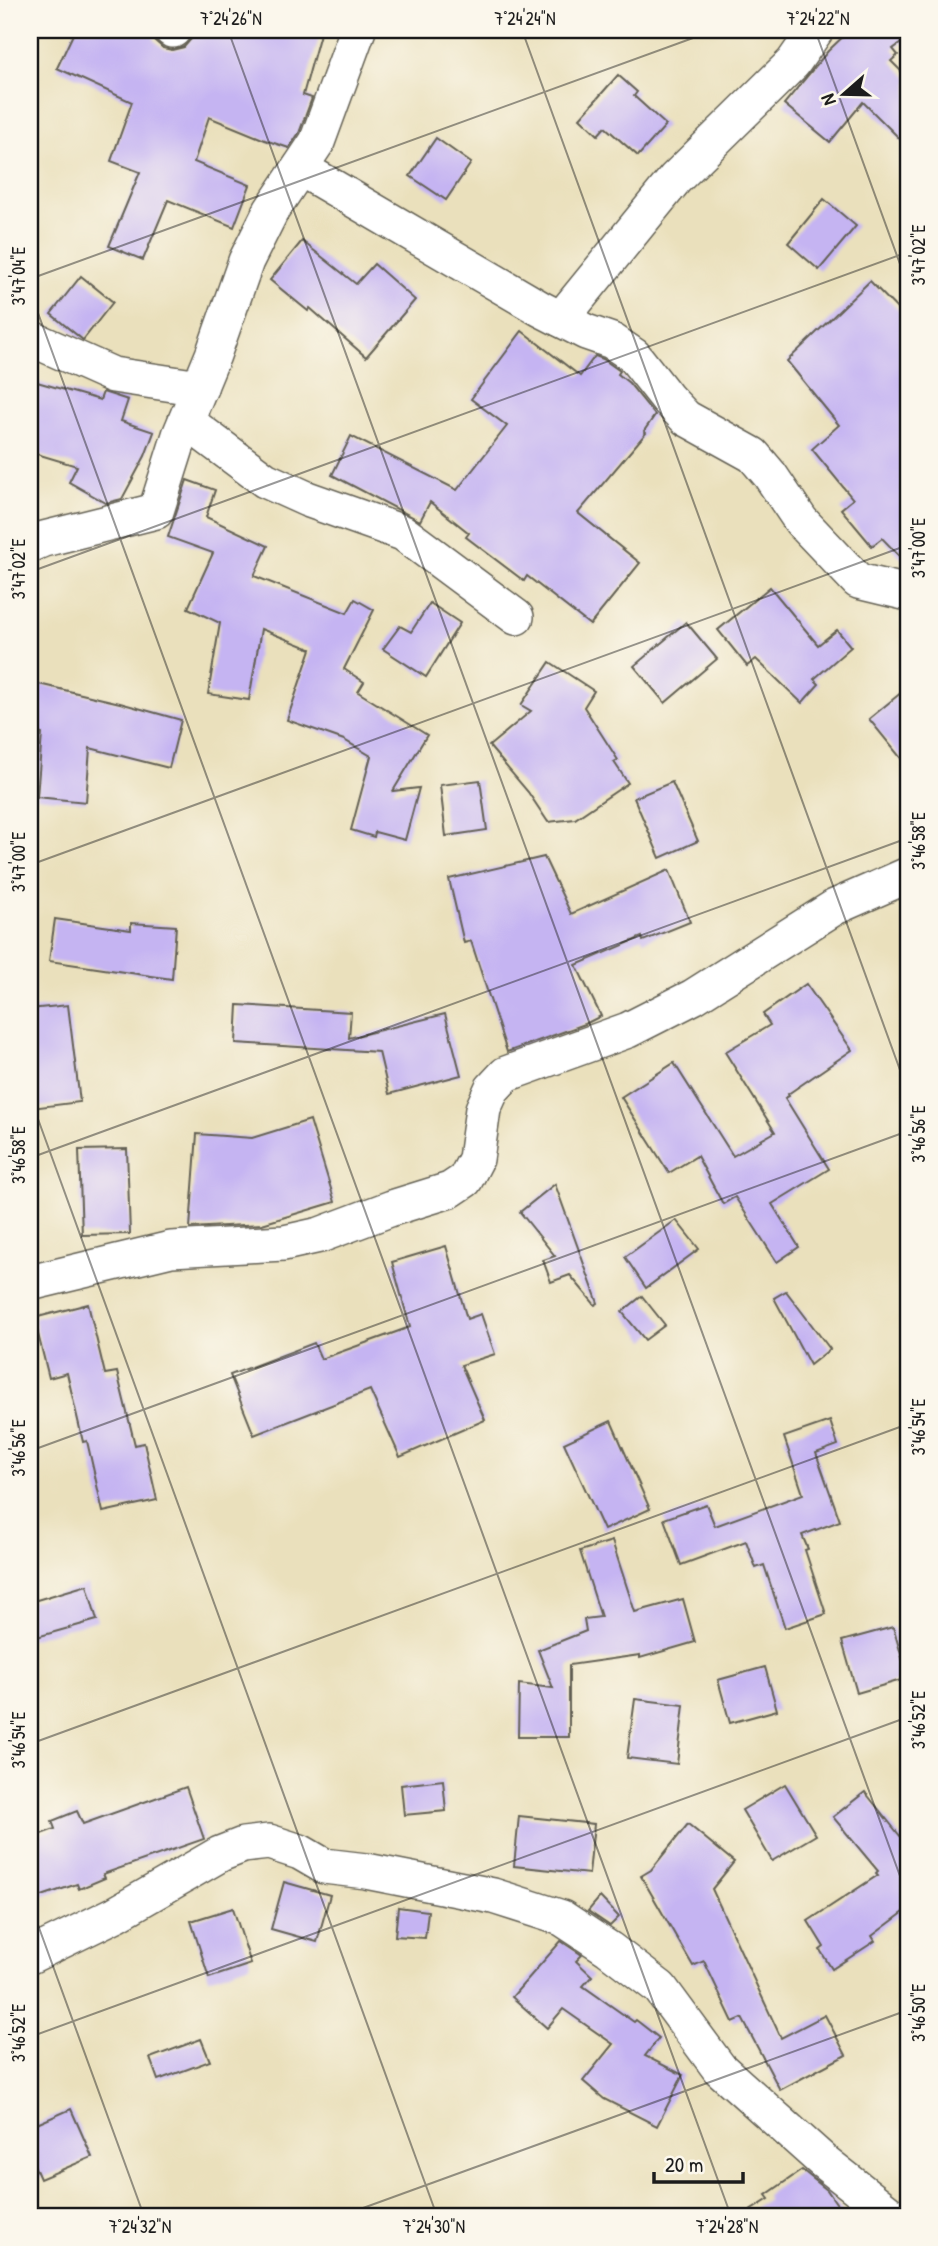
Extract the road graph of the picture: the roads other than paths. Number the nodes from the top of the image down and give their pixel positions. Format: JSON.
{"nodes":[{"id":1,"x":358,"y":30,"type":"edge"},
{"id":2,"x":816,"y":30,"type":"edge"},
{"id":3,"x":300,"y":168,"type":"junction"},
{"id":4,"x":561,"y":319,"type":"junction"},
{"id":5,"x":30,"y":338,"type":"edge"},
{"id":6,"x":200,"y":388,"type":"junction"},
{"id":7,"x":186,"y":421,"type":"junction"},
{"id":8,"x":30,"y":545,"type":"edge"},
{"id":9,"x":908,"y":593,"type":"edge"},
{"id":10,"x":516,"y":617,"type":"dead end"},
{"id":11,"x":908,"y":875,"type":"edge"},
{"id":12,"x":30,"y":1283,"type":"edge"},
{"id":13,"x":30,"y":1956,"type":"edge"},
{"id":14,"x":893,"y":2216,"type":"edge"}],
"edges":[{"from":1,"to":3,"type":"street"},
{"from":2,"to":4,"type":"street"},
{"from":3,"to":4,"type":"street"},
{"from":3,"to":6,"type":"street"},
{"from":4,"to":9,"type":"street"},
{"from":5,"to":6,"type":"street"},
{"from":6,"to":7,"type":"street"},
{"from":7,"to":8,"type":"street"},
{"from":7,"to":10,"type":"street"},
{"from":11,"to":12,"type":"street"},
{"from":13,"to":14,"type":"street"}]}
